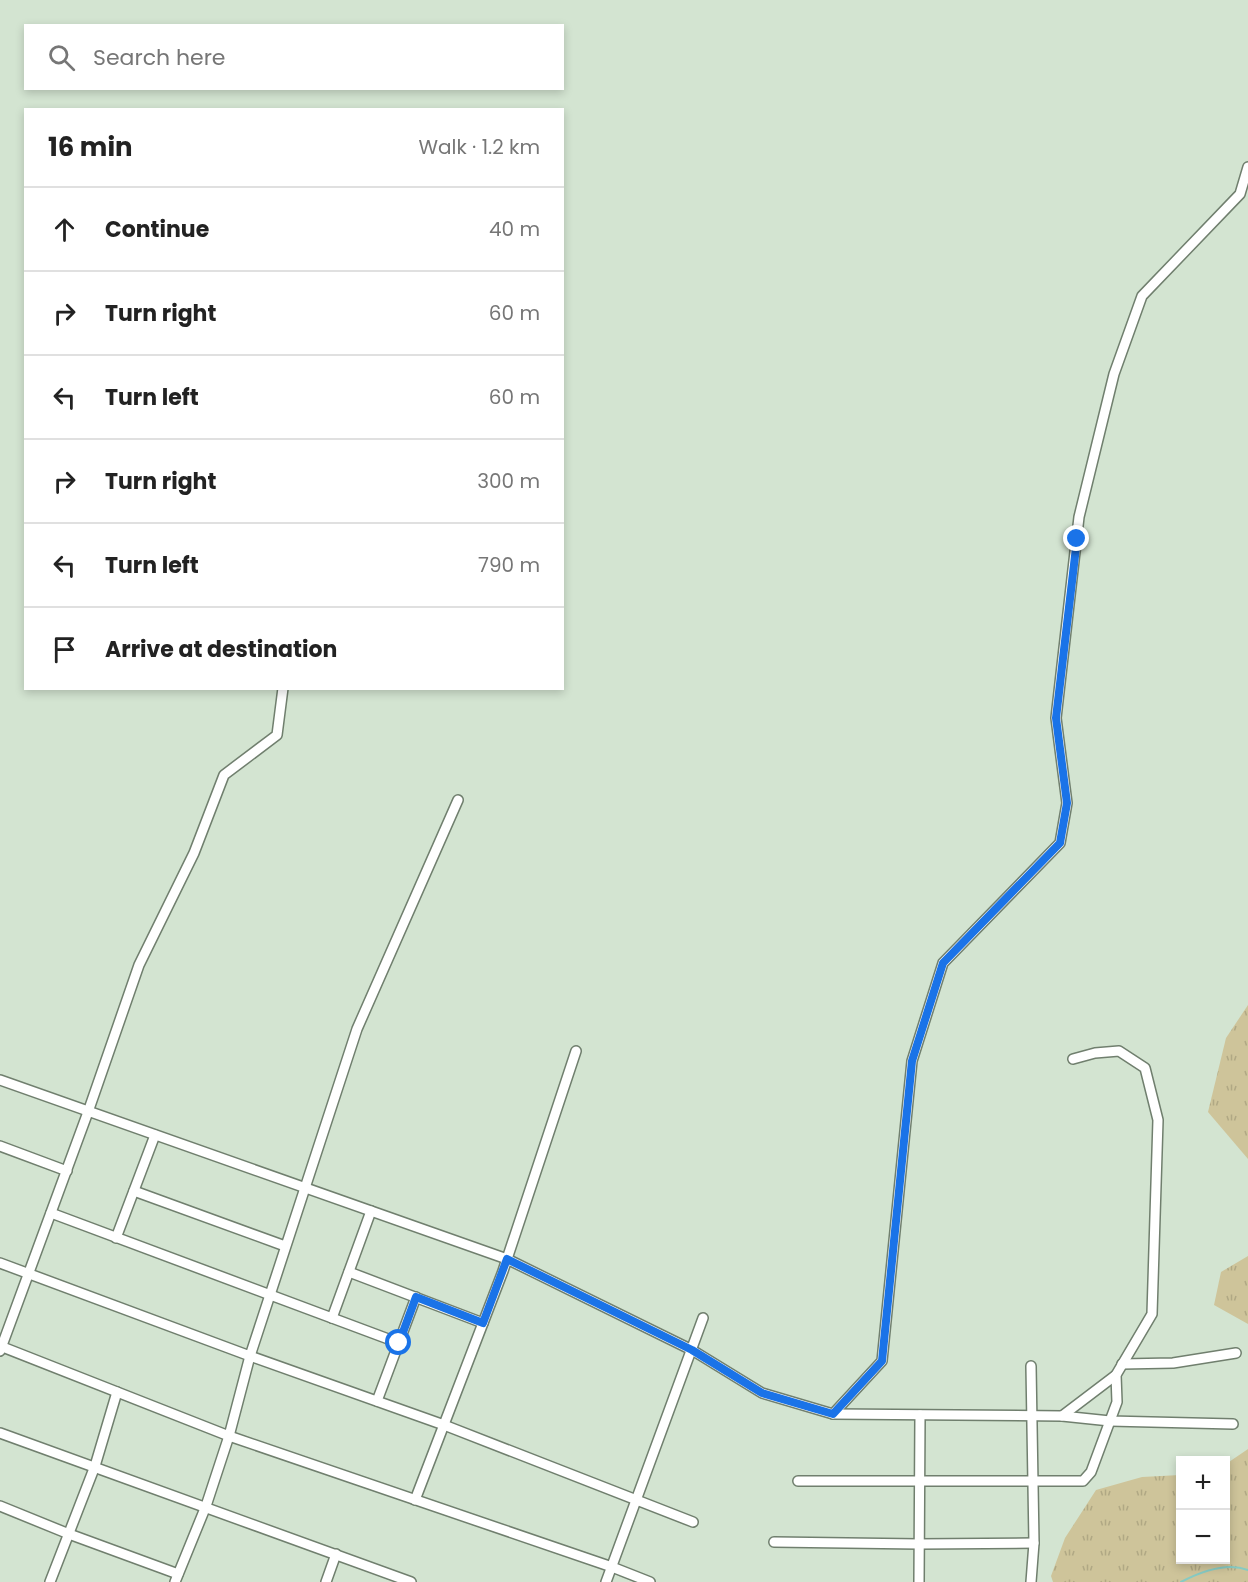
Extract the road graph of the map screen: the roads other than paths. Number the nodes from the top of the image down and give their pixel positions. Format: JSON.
{"nodes":[{"id":1,"x":1248,"y":167,"type":"edge"},
{"id":2,"x":283,"y":690,"type":"edge"},
{"id":3,"x":458,"y":800,"type":"dead end"},
{"id":4,"x":576,"y":1051,"type":"dead end"},
{"id":5,"x":1073,"y":1059,"type":"dead end"},
{"id":6,"x":0,"y":1080,"type":"edge"},
{"id":7,"x":88,"y":1112,"type":"junction"},
{"id":8,"x":154,"y":1136,"type":"junction"},
{"id":9,"x":0,"y":1146,"type":"edge"},
{"id":10,"x":67,"y":1170,"type":"junction"},
{"id":11,"x":304,"y":1188,"type":"junction"},
{"id":12,"x":134,"y":1191,"type":"junction"},
{"id":13,"x":371,"y":1211,"type":"junction"},
{"id":14,"x":51,"y":1214,"type":"junction"},
{"id":15,"x":116,"y":1238,"type":"junction"},
{"id":16,"x":285,"y":1246,"type":"junction"},
{"id":17,"x":507,"y":1259,"type":"junction"},
{"id":18,"x":0,"y":1263,"type":"edge"},
{"id":19,"x":349,"y":1272,"type":"junction"},
{"id":20,"x":29,"y":1274,"type":"junction"},
{"id":21,"x":269,"y":1295,"type":"junction"},
{"id":22,"x":416,"y":1297,"type":"junction"},
{"id":23,"x":332,"y":1318,"type":"junction"},
{"id":24,"x":703,"y":1318,"type":"dead end"},
{"id":25,"x":483,"y":1323,"type":"junction"},
{"id":26,"x":399,"y":1343,"type":"junction"},
{"id":27,"x":1,"y":1348,"type":"edge"},
{"id":28,"x":692,"y":1350,"type":"junction"},
{"id":29,"x":1236,"y":1353,"type":"dead end"},
{"id":30,"x":249,"y":1356,"type":"junction"},
{"id":31,"x":1122,"y":1364,"type":"junction"},
{"id":32,"x":1031,"y":1366,"type":"dead end"},
{"id":33,"x":1116,"y":1375,"type":"junction"},
{"id":34,"x":117,"y":1392,"type":"junction"},
{"id":35,"x":377,"y":1401,"type":"junction"},
{"id":36,"x":833,"y":1414,"type":"junction"},
{"id":37,"x":920,"y":1415,"type":"junction"},
{"id":38,"x":1032,"y":1415,"type":"junction"},
{"id":39,"x":1062,"y":1416,"type":"junction"},
{"id":40,"x":1110,"y":1421,"type":"junction"},
{"id":41,"x":1233,"y":1424,"type":"dead end"},
{"id":42,"x":444,"y":1425,"type":"junction"},
{"id":43,"x":0,"y":1433,"type":"edge"},
{"id":44,"x":229,"y":1436,"type":"junction"},
{"id":45,"x":95,"y":1466,"type":"junction"},
{"id":46,"x":920,"y":1480,"type":"junction"},
{"id":47,"x":798,"y":1481,"type":"dead end"},
{"id":48,"x":1034,"y":1482,"type":"junction"},
{"id":49,"x":415,"y":1500,"type":"junction"},
{"id":50,"x":637,"y":1500,"type":"junction"},
{"id":51,"x":0,"y":1506,"type":"edge"},
{"id":52,"x":206,"y":1506,"type":"junction"},
{"id":53,"x":693,"y":1522,"type":"dead end"},
{"id":54,"x":69,"y":1534,"type":"junction"},
{"id":55,"x":774,"y":1542,"type":"dead end"},
{"id":56,"x":1034,"y":1543,"type":"junction"},
{"id":57,"x":919,"y":1544,"type":"junction"},
{"id":58,"x":336,"y":1554,"type":"junction"},
{"id":59,"x":612,"y":1567,"type":"junction"},
{"id":60,"x":176,"y":1578,"type":"edge"},
{"id":61,"x":50,"y":1582,"type":"edge"},
{"id":62,"x":326,"y":1582,"type":"edge"},
{"id":63,"x":411,"y":1582,"type":"edge"},
{"id":64,"x":606,"y":1582,"type":"edge"},
{"id":65,"x":650,"y":1582,"type":"edge"},
{"id":66,"x":919,"y":1582,"type":"edge"},
{"id":67,"x":1031,"y":1582,"type":"edge"}],
"edges":[{"from":1,"to":36,"type":"street"},
{"from":2,"to":7,"type":"street"},
{"from":3,"to":11,"type":"street"},
{"from":4,"to":17,"type":"street"},
{"from":5,"to":31,"type":"street"},
{"from":6,"to":7,"type":"street"},
{"from":7,"to":8,"type":"street"},
{"from":7,"to":10,"type":"street"},
{"from":8,"to":11,"type":"street"},
{"from":8,"to":12,"type":"street"},
{"from":9,"to":10,"type":"street"},
{"from":10,"to":14,"type":"street"},
{"from":11,"to":13,"type":"street"},
{"from":11,"to":16,"type":"street"},
{"from":12,"to":15,"type":"street"},
{"from":12,"to":16,"type":"street"},
{"from":13,"to":17,"type":"street"},
{"from":13,"to":19,"type":"street"},
{"from":14,"to":15,"type":"street"},
{"from":14,"to":20,"type":"street"},
{"from":15,"to":21,"type":"street"},
{"from":16,"to":21,"type":"street"},
{"from":17,"to":25,"type":"street"},
{"from":17,"to":28,"type":"street"},
{"from":18,"to":20,"type":"street"},
{"from":19,"to":22,"type":"street"},
{"from":19,"to":23,"type":"street"},
{"from":20,"to":27,"type":"street"},
{"from":20,"to":30,"type":"street"},
{"from":21,"to":23,"type":"street"},
{"from":21,"to":30,"type":"street"},
{"from":22,"to":25,"type":"street"},
{"from":22,"to":26,"type":"street"},
{"from":23,"to":26,"type":"street"},
{"from":24,"to":28,"type":"street"},
{"from":25,"to":42,"type":"street"},
{"from":26,"to":35,"type":"street"},
{"from":27,"to":34,"type":"street"},
{"from":28,"to":36,"type":"street"},
{"from":28,"to":50,"type":"street"},
{"from":29,"to":31,"type":"street"},
{"from":30,"to":35,"type":"street"},
{"from":30,"to":44,"type":"street"},
{"from":31,"to":33,"type":"street"},
{"from":32,"to":38,"type":"street"},
{"from":33,"to":39,"type":"street"},
{"from":33,"to":40,"type":"street"},
{"from":34,"to":44,"type":"street"},
{"from":34,"to":45,"type":"street"},
{"from":35,"to":42,"type":"street"},
{"from":36,"to":37,"type":"street"},
{"from":37,"to":38,"type":"street"},
{"from":37,"to":46,"type":"street"},
{"from":38,"to":39,"type":"street"},
{"from":38,"to":48,"type":"street"},
{"from":39,"to":40,"type":"street"},
{"from":40,"to":41,"type":"street"},
{"from":40,"to":48,"type":"street"},
{"from":42,"to":49,"type":"street"},
{"from":42,"to":50,"type":"street"},
{"from":43,"to":45,"type":"street"},
{"from":44,"to":49,"type":"street"},
{"from":44,"to":52,"type":"street"},
{"from":45,"to":52,"type":"street"},
{"from":45,"to":54,"type":"street"},
{"from":46,"to":47,"type":"street"},
{"from":46,"to":48,"type":"street"},
{"from":46,"to":57,"type":"street"},
{"from":48,"to":56,"type":"street"},
{"from":49,"to":59,"type":"street"},
{"from":50,"to":53,"type":"street"},
{"from":50,"to":59,"type":"street"},
{"from":51,"to":54,"type":"street"},
{"from":52,"to":58,"type":"street"},
{"from":52,"to":60,"type":"street"},
{"from":54,"to":60,"type":"street"},
{"from":54,"to":61,"type":"street"},
{"from":55,"to":57,"type":"street"},
{"from":56,"to":57,"type":"street"},
{"from":56,"to":67,"type":"street"},
{"from":57,"to":66,"type":"street"},
{"from":58,"to":62,"type":"street"},
{"from":58,"to":63,"type":"street"},
{"from":59,"to":64,"type":"street"},
{"from":59,"to":65,"type":"street"}]}
